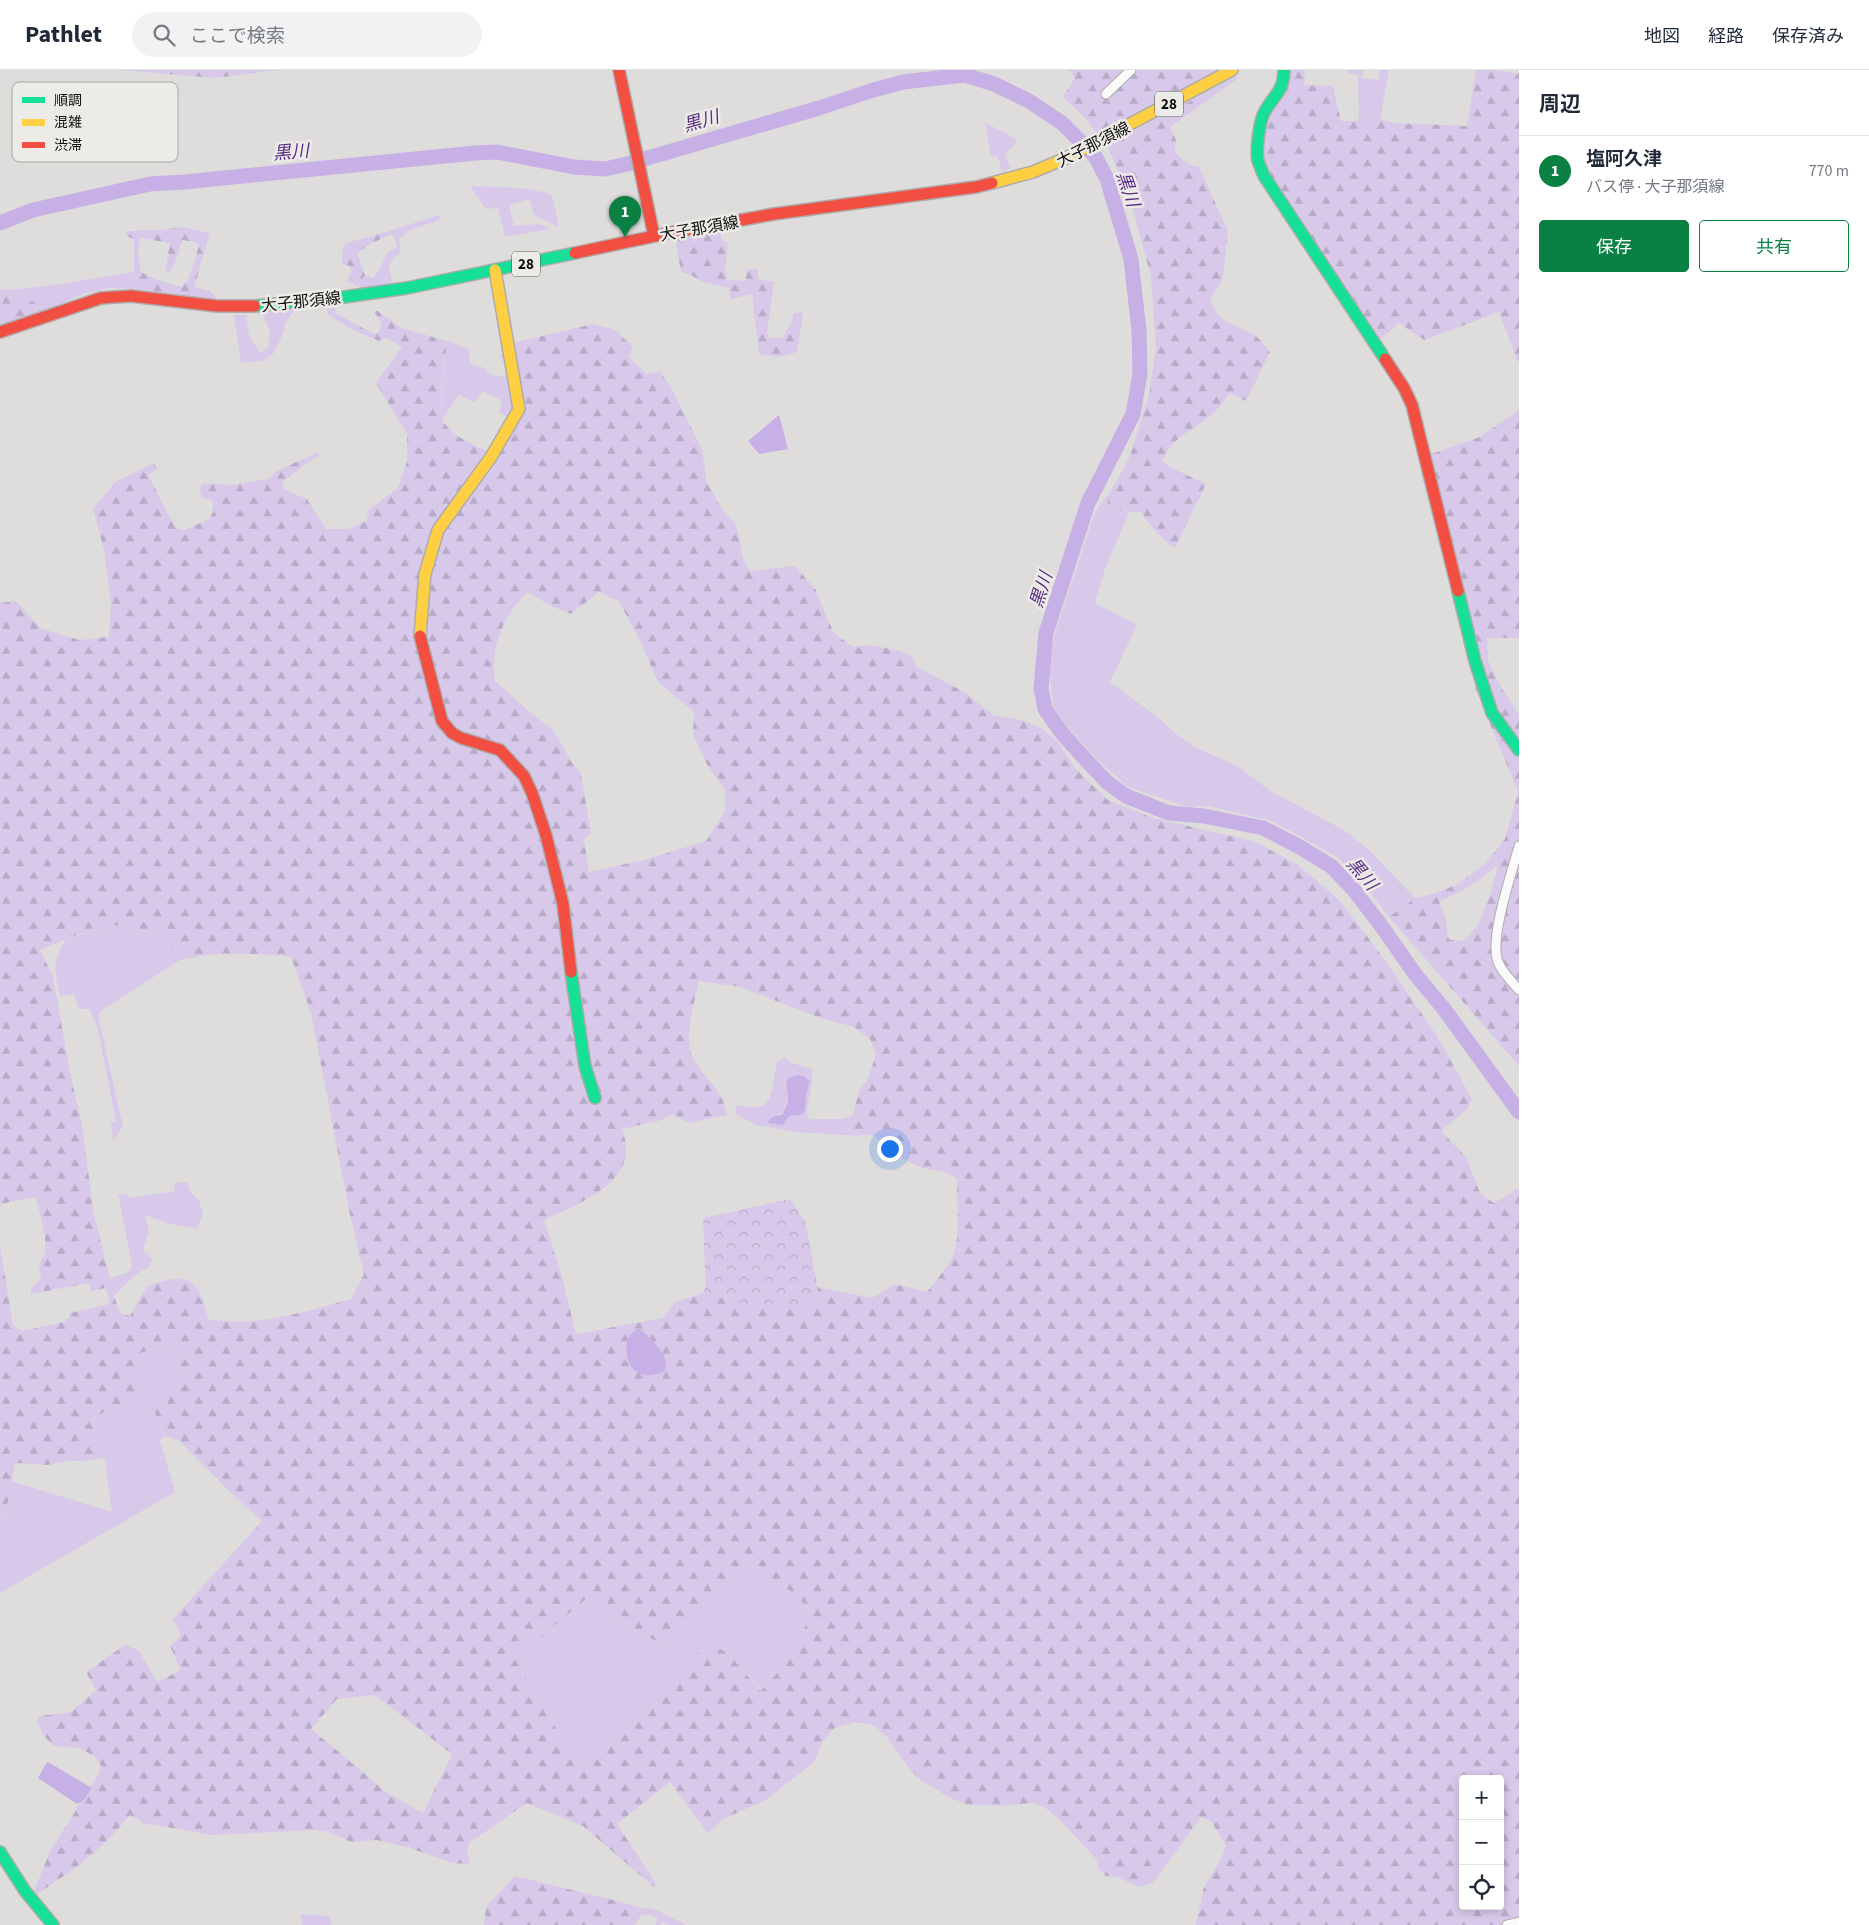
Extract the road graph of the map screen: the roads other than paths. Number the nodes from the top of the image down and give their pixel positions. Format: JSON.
{"nodes":[{"id":1,"x":619,"y":70,"type":"edge"},
{"id":2,"x":1131,"y":70,"type":"edge"},
{"id":3,"x":1232,"y":70,"type":"edge"},
{"id":4,"x":1284,"y":70,"type":"edge"},
{"id":5,"x":1106,"y":94,"type":"dead end"},
{"id":6,"x":654,"y":236,"type":"junction"},
{"id":7,"x":494,"y":270,"type":"junction"},
{"id":8,"x":0,"y":332,"type":"edge"},
{"id":9,"x":1519,"y":750,"type":"edge"},
{"id":10,"x":1519,"y":846,"type":"edge"},
{"id":11,"x":1519,"y":990,"type":"edge"},
{"id":12,"x":595,"y":1098,"type":"dead end"},
{"id":13,"x":0,"y":1852,"type":"edge"},
{"id":14,"x":1519,"y":1922,"type":"edge"},
{"id":15,"x":53,"y":1925,"type":"edge"},
{"id":16,"x":1507,"y":1925,"type":"edge"}],
"edges":[{"from":1,"to":6,"type":"street"},
{"from":2,"to":5,"type":"street"},
{"from":3,"to":6,"type":"street","name":"大子那須線","number":"28"},
{"from":4,"to":9,"type":"street"},
{"from":6,"to":7,"type":"street","name":"大子那須線","number":"28"},
{"from":7,"to":8,"type":"street","name":"大子那須線","number":"28"},
{"from":7,"to":12,"type":"street"},
{"from":10,"to":11,"type":"street"},
{"from":13,"to":15,"type":"street"},
{"from":14,"to":16,"type":"street"}]}
